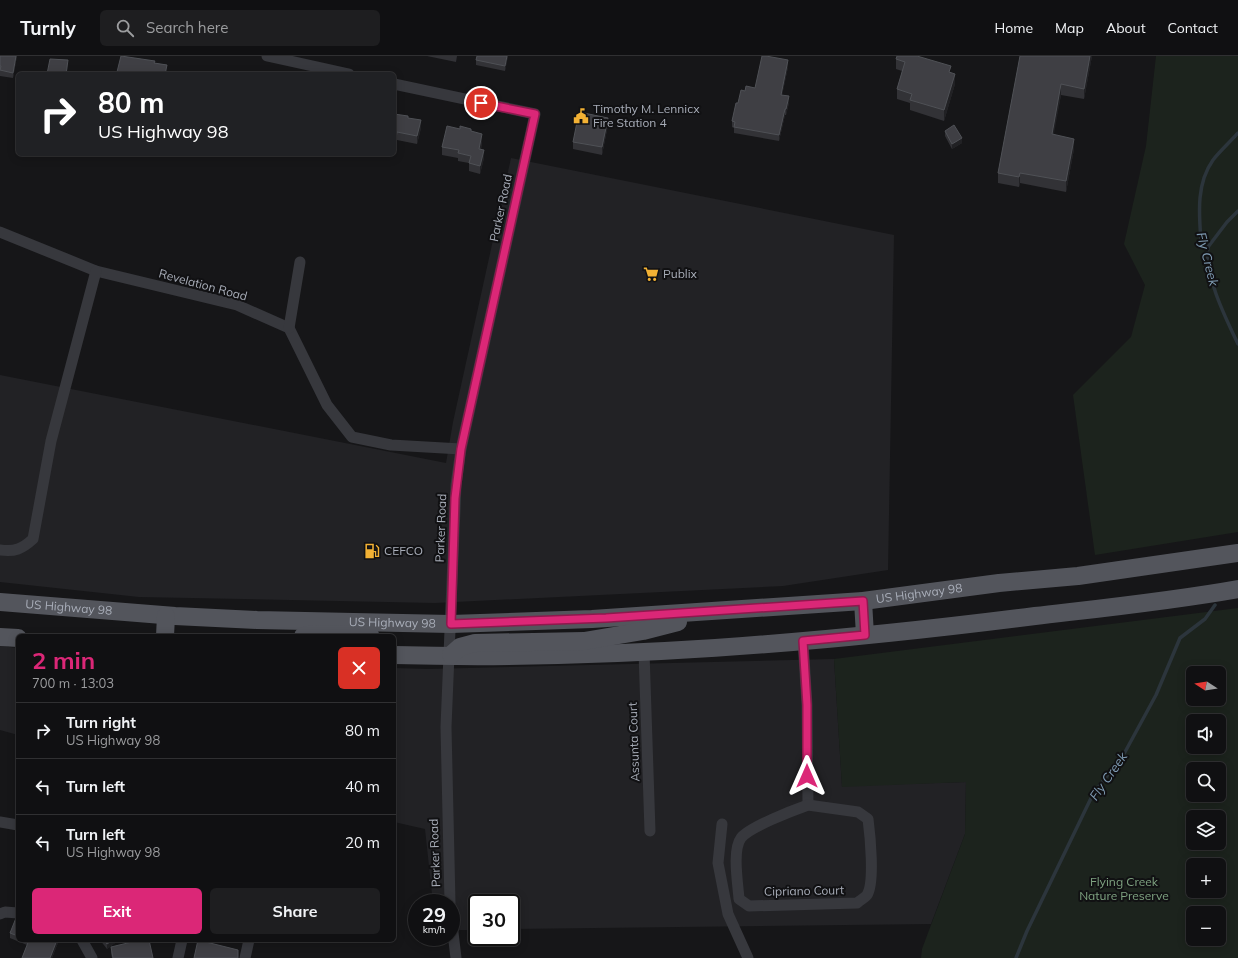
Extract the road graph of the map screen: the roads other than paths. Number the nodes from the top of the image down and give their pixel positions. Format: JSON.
{"nodes":[{"id":1,"x":267,"y":56,"type":"edge"},
{"id":2,"x":340,"y":72,"type":"edge"},
{"id":3,"x":396,"y":84,"type":"edge"},
{"id":4,"x":0,"y":232,"type":"edge"},
{"id":5,"x":300,"y":262,"type":"dead end"},
{"id":6,"x":96,"y":271,"type":"junction"},
{"id":7,"x":289,"y":328,"type":"junction"},
{"id":8,"x":461,"y":449,"type":"junction"},
{"id":9,"x":0,"y":550,"type":"edge"},
{"id":10,"x":1238,"y":552,"type":"edge"},
{"id":11,"x":1238,"y":589,"type":"edge"},
{"id":12,"x":863,"y":601,"type":"junction"},
{"id":13,"x":0,"y":602,"type":"edge"},
{"id":14,"x":713,"y":612,"type":"junction"},
{"id":15,"x":166,"y":616,"type":"junction"},
{"id":16,"x":451,"y":624,"type":"junction"},
{"id":17,"x":165,"y":634,"type":"edge"},
{"id":18,"x":313,"y":634,"type":"edge"},
{"id":19,"x":396,"y":634,"type":"edge"},
{"id":20,"x":396,"y":634,"type":"edge"},
{"id":21,"x":865,"y":635,"type":"junction"},
{"id":22,"x":0,"y":637,"type":"edge"},
{"id":23,"x":16,"y":638,"type":"edge"},
{"id":24,"x":803,"y":641,"type":"junction"},
{"id":25,"x":644,"y":652,"type":"junction"},
{"id":26,"x":396,"y":655,"type":"edge"},
{"id":27,"x":449,"y":657,"type":"junction"},
{"id":28,"x":808,"y":805,"type":"junction"},
{"id":29,"x":0,"y":822,"type":"edge"},
{"id":30,"x":722,"y":824,"type":"dead end"},
{"id":31,"x":16,"y":825,"type":"edge"},
{"id":32,"x":650,"y":831,"type":"dead end"},
{"id":33,"x":450,"y":894,"type":"edge"},
{"id":34,"x":16,"y":912,"type":"edge"},
{"id":35,"x":0,"y":914,"type":"edge"},
{"id":36,"x":83,"y":942,"type":"edge"},
{"id":37,"x":182,"y":942,"type":"edge"},
{"id":38,"x":249,"y":942,"type":"edge"},
{"id":39,"x":455,"y":946,"type":"edge"},
{"id":40,"x":92,"y":958,"type":"edge"},
{"id":41,"x":178,"y":958,"type":"edge"},
{"id":42,"x":245,"y":958,"type":"edge"},
{"id":43,"x":456,"y":958,"type":"edge"},
{"id":44,"x":748,"y":958,"type":"edge"}],
"edges":[{"from":1,"to":2,"type":"street"},
{"from":3,"to":8,"type":"street","name":"Parker Road"},
{"from":4,"to":6,"type":"street","name":"Revelation Road"},
{"from":5,"to":7,"type":"street"},
{"from":6,"to":7,"type":"street","name":"Revelation Road"},
{"from":6,"to":9,"type":"street"},
{"from":7,"to":8,"type":"street"},
{"from":8,"to":16,"type":"street","name":"Parker Road"},
{"from":10,"to":12,"type":"main road","name":"US Highway 98"},
{"from":11,"to":21,"type":"main road"},
{"from":12,"to":14,"type":"main road","name":"US Highway 98"},
{"from":12,"to":21,"type":"main road"},
{"from":13,"to":15,"type":"main road","name":"US Highway 98"},
{"from":14,"to":16,"type":"main road","name":"US Highway 98"},
{"from":14,"to":27,"type":"main road"},
{"from":15,"to":16,"type":"main road","name":"US Highway 98"},
{"from":15,"to":17,"type":"main road"},
{"from":16,"to":20,"type":"main road"},
{"from":16,"to":27,"type":"street","name":"Parker Road"},
{"from":18,"to":19,"type":"main road"},
{"from":21,"to":24,"type":"main road"},
{"from":22,"to":23,"type":"main road"},
{"from":24,"to":25,"type":"main road"},
{"from":24,"to":28,"type":"street"},
{"from":25,"to":27,"type":"main road"},
{"from":25,"to":32,"type":"street","name":"Assunta Court"},
{"from":26,"to":27,"type":"main road"},
{"from":27,"to":33,"type":"street","name":"Parker Road"},
{"from":28,"to":28,"type":"street","name":"Cipriano Court"},
{"from":29,"to":31,"type":"street"},
{"from":30,"to":44,"type":"street"},
{"from":34,"to":35,"type":"street"},
{"from":36,"to":40,"type":"street"},
{"from":37,"to":41,"type":"street"},
{"from":38,"to":42,"type":"street"},
{"from":39,"to":43,"type":"street"}]}
